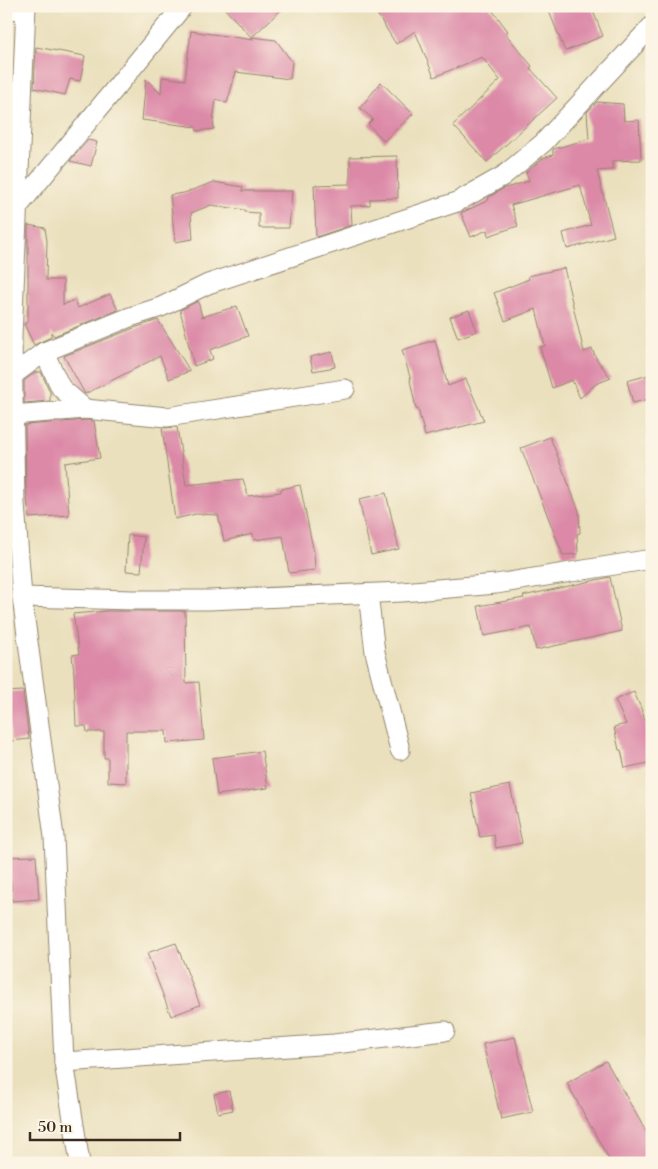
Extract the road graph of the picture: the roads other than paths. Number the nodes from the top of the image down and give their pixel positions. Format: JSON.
{"nodes":[{"id":1,"x":183,"y":6,"type":"edge"},
{"id":2,"x":26,"y":8,"type":"edge"},
{"id":3,"x":6,"y":10,"type":"edge"},
{"id":4,"x":652,"y":26,"type":"edge"},
{"id":5,"x":17,"y":208,"type":"junction"},
{"id":6,"x":11,"y":259,"type":"edge"},
{"id":7,"x":9,"y":337,"type":"edge"},
{"id":8,"x":44,"y":352,"type":"junction"},
{"id":9,"x":13,"y":375,"type":"junction"},
{"id":10,"x":345,"y":389,"type":"dead end"},
{"id":11,"x":85,"y":408,"type":"junction"},
{"id":12,"x":13,"y":415,"type":"junction"},
{"id":13,"x":652,"y":559,"type":"edge"},
{"id":14,"x":368,"y":594,"type":"junction"},
{"id":15,"x":22,"y":597,"type":"junction"},
{"id":16,"x":400,"y":750,"type":"dead end"},
{"id":17,"x":444,"y":1031,"type":"dead end"},
{"id":18,"x":64,"y":1062,"type":"junction"},
{"id":19,"x":80,"y":1163,"type":"edge"}],
"edges":[{"from":1,"to":5,"type":"street"},
{"from":2,"to":3,"type":"street"},
{"from":2,"to":5,"type":"street"},
{"from":4,"to":8,"type":"street"},
{"from":5,"to":6,"type":"street"},
{"from":6,"to":7,"type":"street"},
{"from":7,"to":9,"type":"street"},
{"from":8,"to":9,"type":"street"},
{"from":8,"to":11,"type":"street"},
{"from":9,"to":12,"type":"street"},
{"from":10,"to":11,"type":"street"},
{"from":11,"to":12,"type":"street"},
{"from":12,"to":15,"type":"street"},
{"from":13,"to":14,"type":"street"},
{"from":14,"to":15,"type":"street"},
{"from":14,"to":16,"type":"street"},
{"from":15,"to":18,"type":"street"},
{"from":17,"to":18,"type":"street"},
{"from":18,"to":19,"type":"street"}]}
